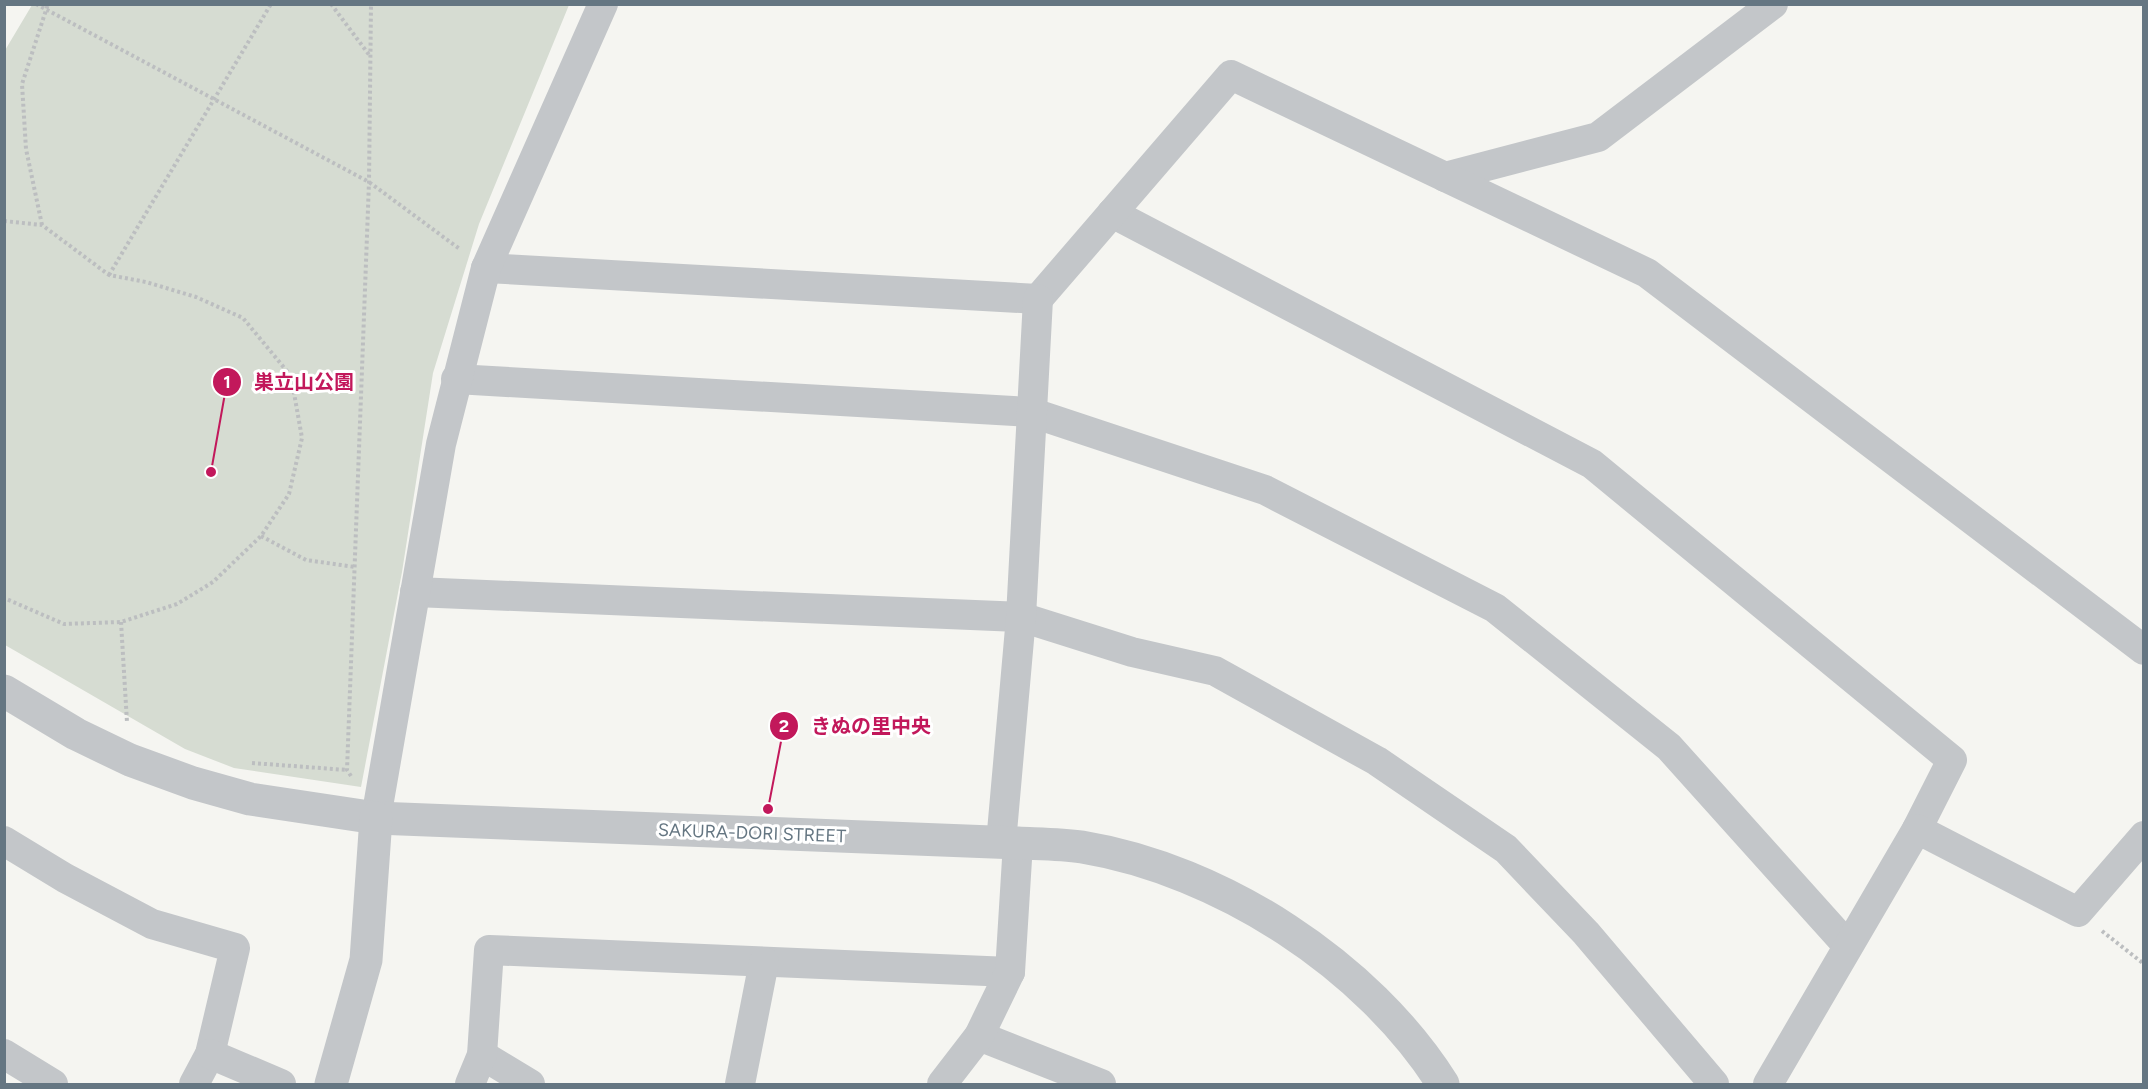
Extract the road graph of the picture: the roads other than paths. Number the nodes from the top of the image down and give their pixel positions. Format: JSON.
{"nodes":[{"id":1,"x":603,"y":4,"type":"edge"},
{"id":2,"x":1773,"y":4,"type":"edge"},
{"id":3,"x":1445,"y":177,"type":"junction"},
{"id":4,"x":1112,"y":213,"type":"junction"},
{"id":5,"x":486,"y":268,"type":"junction"},
{"id":6,"x":1038,"y":299,"type":"junction"},
{"id":7,"x":456,"y":379,"type":"junction"},
{"id":8,"x":1030,"y":412,"type":"junction"},
{"id":9,"x":415,"y":592,"type":"junction"},
{"id":10,"x":1021,"y":617,"type":"junction"},
{"id":11,"x":2144,"y":650,"type":"edge"},
{"id":12,"x":4,"y":691,"type":"edge"},
{"id":13,"x":376,"y":818,"type":"junction"},
{"id":14,"x":1917,"y":829,"type":"junction"},
{"id":15,"x":2144,"y":836,"type":"edge"},
{"id":16,"x":4,"y":841,"type":"edge"},
{"id":17,"x":1010,"y":843,"type":"junction"},
{"id":18,"x":1847,"y":945,"type":"junction"},
{"id":19,"x":764,"y":962,"type":"junction"},
{"id":20,"x":1010,"y":972,"type":"junction"},
{"id":21,"x":979,"y":1036,"type":"junction"},
{"id":22,"x":4,"y":1054,"type":"edge"},
{"id":23,"x":210,"y":1054,"type":"junction"},
{"id":24,"x":482,"y":1054,"type":"junction"},
{"id":25,"x":53,"y":1084,"type":"edge"},
{"id":26,"x":194,"y":1084,"type":"edge"},
{"id":27,"x":281,"y":1084,"type":"edge"},
{"id":28,"x":331,"y":1084,"type":"edge"},
{"id":29,"x":470,"y":1084,"type":"edge"},
{"id":30,"x":530,"y":1084,"type":"edge"},
{"id":31,"x":740,"y":1084,"type":"edge"},
{"id":32,"x":942,"y":1084,"type":"edge"},
{"id":33,"x":1101,"y":1084,"type":"edge"},
{"id":34,"x":1443,"y":1084,"type":"edge"},
{"id":35,"x":1714,"y":1084,"type":"edge"},
{"id":36,"x":1768,"y":1084,"type":"edge"}],
"edges":[{"from":1,"to":5,"type":"street"},
{"from":2,"to":3,"type":"street"},
{"from":3,"to":4,"type":"street"},
{"from":3,"to":11,"type":"street"},
{"from":4,"to":6,"type":"street"},
{"from":4,"to":14,"type":"street"},
{"from":5,"to":6,"type":"street"},
{"from":5,"to":7,"type":"street"},
{"from":6,"to":8,"type":"street"},
{"from":7,"to":8,"type":"street"},
{"from":7,"to":9,"type":"street"},
{"from":8,"to":10,"type":"street"},
{"from":8,"to":18,"type":"street"},
{"from":9,"to":10,"type":"street"},
{"from":9,"to":13,"type":"street"},
{"from":10,"to":17,"type":"street"},
{"from":10,"to":35,"type":"street"},
{"from":12,"to":13,"type":"street","name":"SAKURA-DORI STREET"},
{"from":13,"to":17,"type":"street","name":"SAKURA-DORI STREET"},
{"from":13,"to":28,"type":"street"},
{"from":14,"to":15,"type":"street"},
{"from":14,"to":18,"type":"street"},
{"from":16,"to":23,"type":"street"},
{"from":17,"to":20,"type":"street"},
{"from":17,"to":34,"type":"street","name":"SAKURA-DORI STREET"},
{"from":18,"to":36,"type":"street"},
{"from":19,"to":20,"type":"street"},
{"from":19,"to":24,"type":"street"},
{"from":19,"to":31,"type":"street"},
{"from":20,"to":21,"type":"street"},
{"from":21,"to":32,"type":"street"},
{"from":21,"to":33,"type":"street"},
{"from":22,"to":25,"type":"street"},
{"from":23,"to":26,"type":"street"},
{"from":23,"to":27,"type":"street"},
{"from":24,"to":29,"type":"street"},
{"from":24,"to":30,"type":"street"}]}
